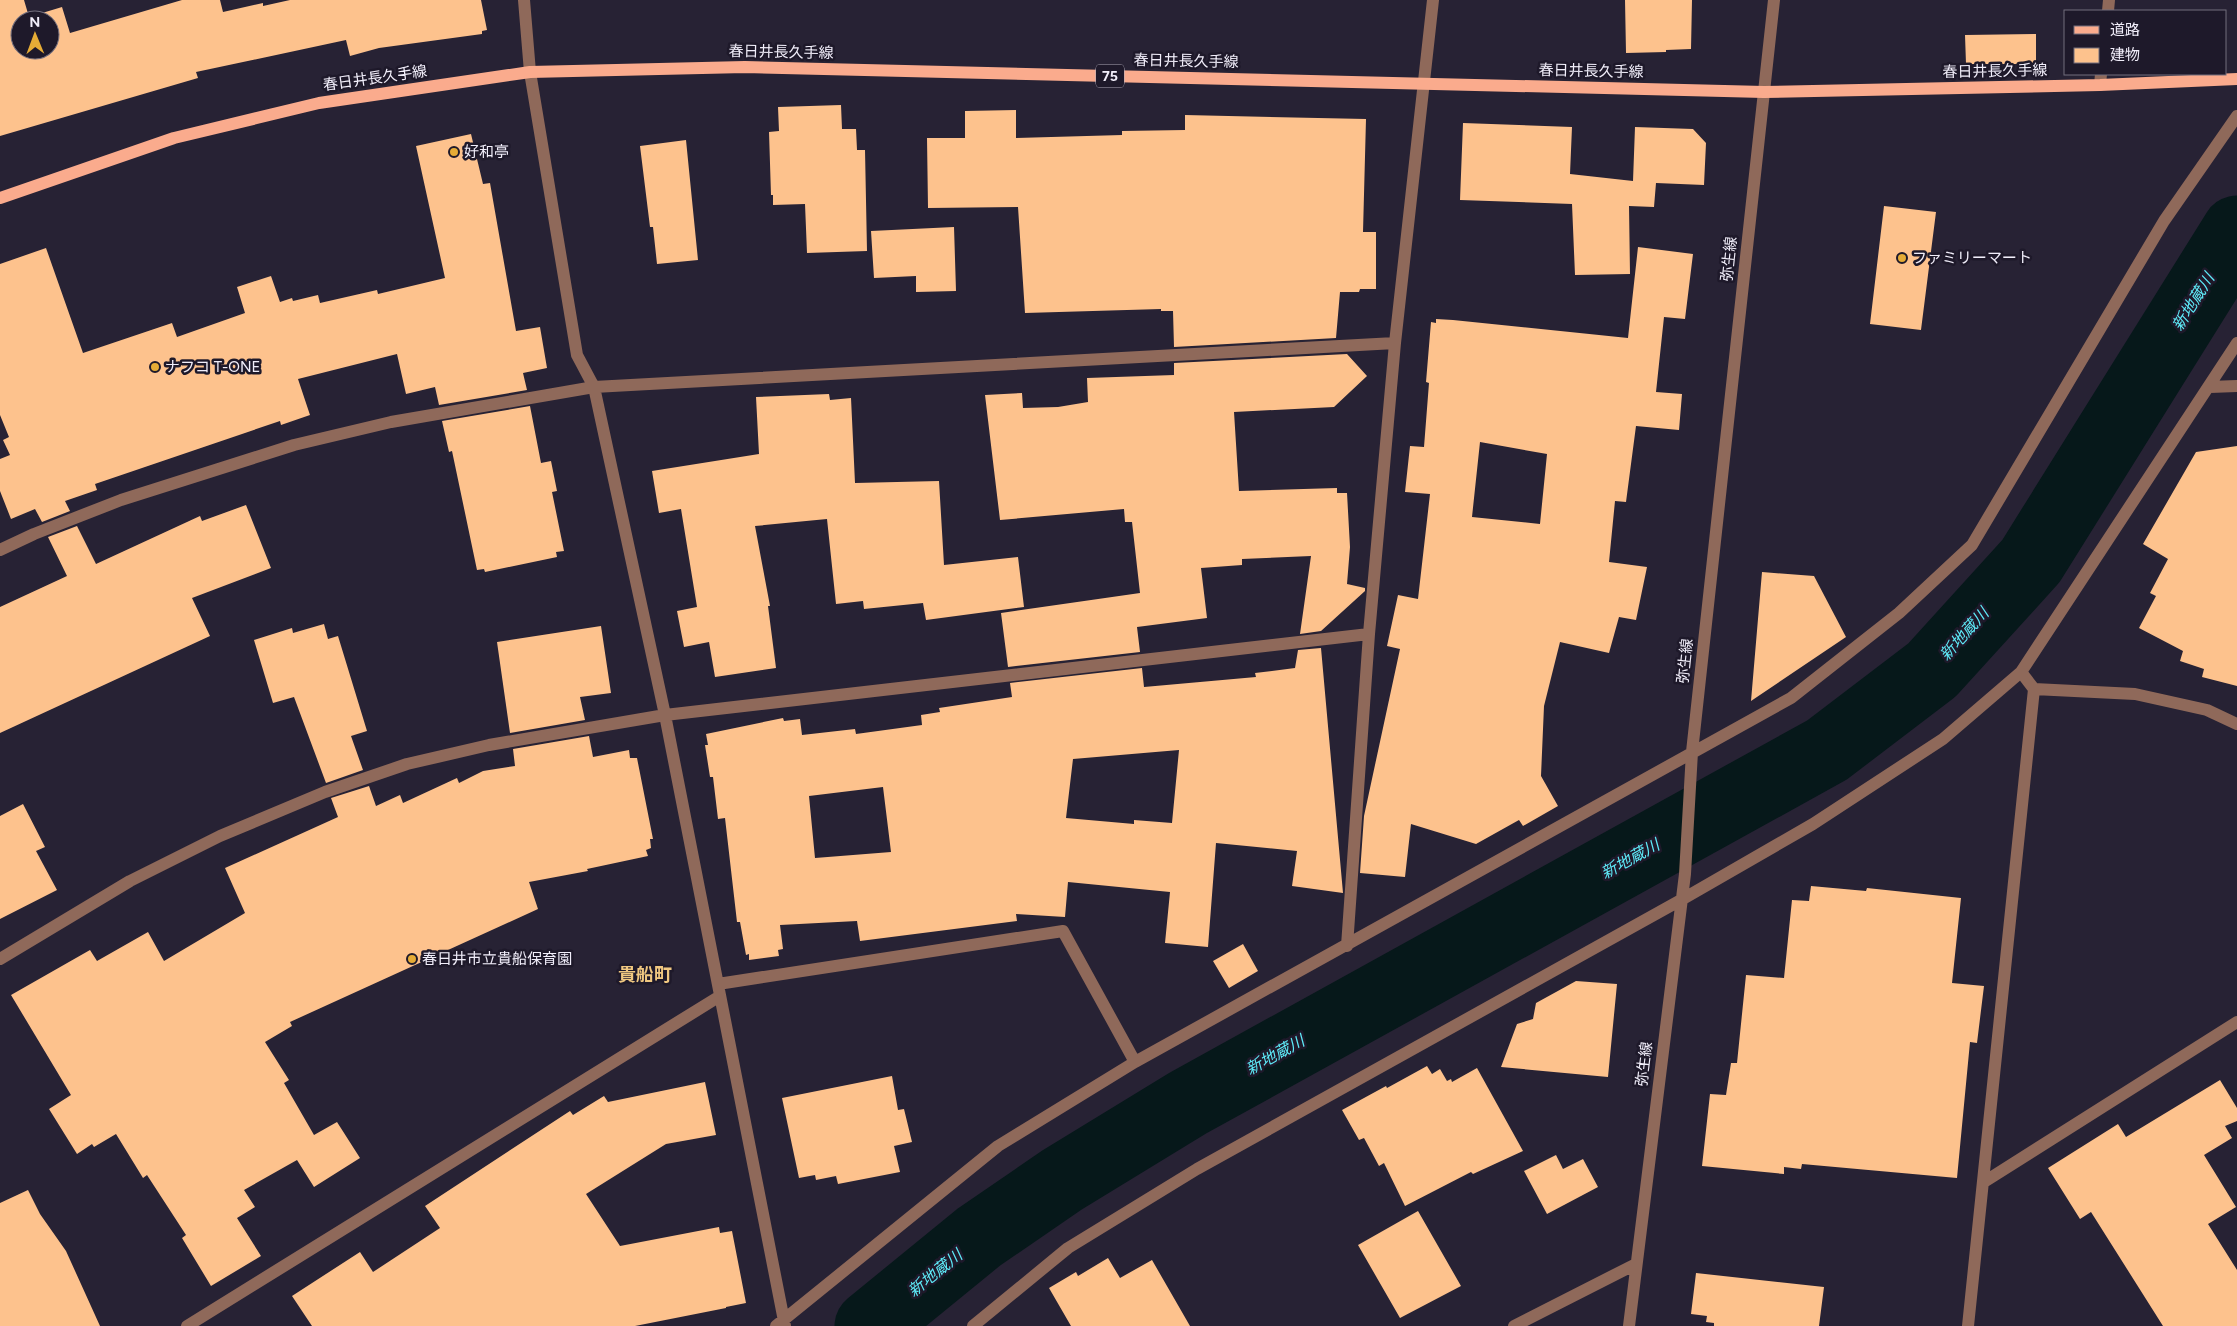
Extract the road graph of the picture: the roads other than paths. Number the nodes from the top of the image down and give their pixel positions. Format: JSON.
{"nodes":[{"id":1,"x":524,"y":0,"type":"edge"},
{"id":2,"x":1433,"y":0,"type":"edge"},
{"id":3,"x":1774,"y":0,"type":"edge"},
{"id":4,"x":530,"y":72,"type":"junction"},
{"id":5,"x":2237,"y":78,"type":"edge"},
{"id":6,"x":2101,"y":79,"type":"edge"},
{"id":7,"x":1425,"y":84,"type":"junction"},
{"id":8,"x":1764,"y":92,"type":"junction"},
{"id":9,"x":2237,"y":116,"type":"edge"},
{"id":10,"x":0,"y":198,"type":"edge"},
{"id":11,"x":1395,"y":343,"type":"junction"},
{"id":12,"x":2237,"y":343,"type":"edge"},
{"id":13,"x":2210,"y":386,"type":"junction"},
{"id":14,"x":2237,"y":386,"type":"edge"},
{"id":15,"x":594,"y":387,"type":"junction"},
{"id":16,"x":0,"y":550,"type":"edge"},
{"id":17,"x":1369,"y":634,"type":"junction"},
{"id":18,"x":2021,"y":672,"type":"junction"},
{"id":19,"x":2034,"y":689,"type":"junction"},
{"id":20,"x":664,"y":715,"type":"junction"},
{"id":21,"x":2237,"y":724,"type":"edge"},
{"id":22,"x":1692,"y":752,"type":"junction"},
{"id":23,"x":1681,"y":900,"type":"junction"},
{"id":24,"x":1347,"y":946,"type":"junction"},
{"id":25,"x":0,"y":959,"type":"edge"},
{"id":26,"x":719,"y":990,"type":"junction"},
{"id":27,"x":2237,"y":1022,"type":"edge"},
{"id":28,"x":1135,"y":1062,"type":"junction"},
{"id":29,"x":1984,"y":1182,"type":"junction"},
{"id":30,"x":1636,"y":1264,"type":"junction"},
{"id":31,"x":781,"y":1324,"type":"edge"},
{"id":32,"x":187,"y":1326,"type":"edge"},
{"id":33,"x":973,"y":1326,"type":"edge"},
{"id":34,"x":1514,"y":1326,"type":"edge"},
{"id":35,"x":1629,"y":1326,"type":"edge"},
{"id":36,"x":1968,"y":1326,"type":"edge"}],
"edges":[{"from":1,"to":4,"type":"street"},
{"from":2,"to":7,"type":"street"},
{"from":3,"to":8,"type":"street","name":"弥生線"},
{"from":4,"to":7,"type":"main road","name":"春日井長久手線","number":"75"},
{"from":4,"to":10,"type":"main road","name":"春日井長久手線","number":"75"},
{"from":4,"to":15,"type":"street"},
{"from":5,"to":6,"type":"main road","name":"春日井長久手線","number":"75"},
{"from":6,"to":8,"type":"main road","name":"春日井長久手線","number":"75"},
{"from":7,"to":8,"type":"main road","name":"春日井長久手線","number":"75"},
{"from":7,"to":11,"type":"street"},
{"from":8,"to":22,"type":"street","name":"弥生線"},
{"from":9,"to":22,"type":"street"},
{"from":11,"to":15,"type":"street"},
{"from":11,"to":17,"type":"street"},
{"from":12,"to":13,"type":"street"},
{"from":13,"to":14,"type":"street"},
{"from":13,"to":18,"type":"street"},
{"from":15,"to":16,"type":"street"},
{"from":15,"to":20,"type":"street"},
{"from":17,"to":20,"type":"street"},
{"from":17,"to":24,"type":"street"},
{"from":18,"to":19,"type":"street"},
{"from":18,"to":23,"type":"street"},
{"from":19,"to":21,"type":"street"},
{"from":19,"to":29,"type":"street"},
{"from":20,"to":25,"type":"street"},
{"from":20,"to":26,"type":"street"},
{"from":22,"to":23,"type":"street","name":"弥生線"},
{"from":22,"to":24,"type":"street"},
{"from":23,"to":30,"type":"street","name":"弥生線"},
{"from":23,"to":33,"type":"street"},
{"from":24,"to":28,"type":"street"},
{"from":26,"to":28,"type":"street"},
{"from":26,"to":31,"type":"street"},
{"from":26,"to":32,"type":"street"},
{"from":27,"to":29,"type":"street"},
{"from":28,"to":31,"type":"street"},
{"from":29,"to":36,"type":"street"},
{"from":30,"to":34,"type":"street"},
{"from":30,"to":35,"type":"street","name":"弥生線"}]}
